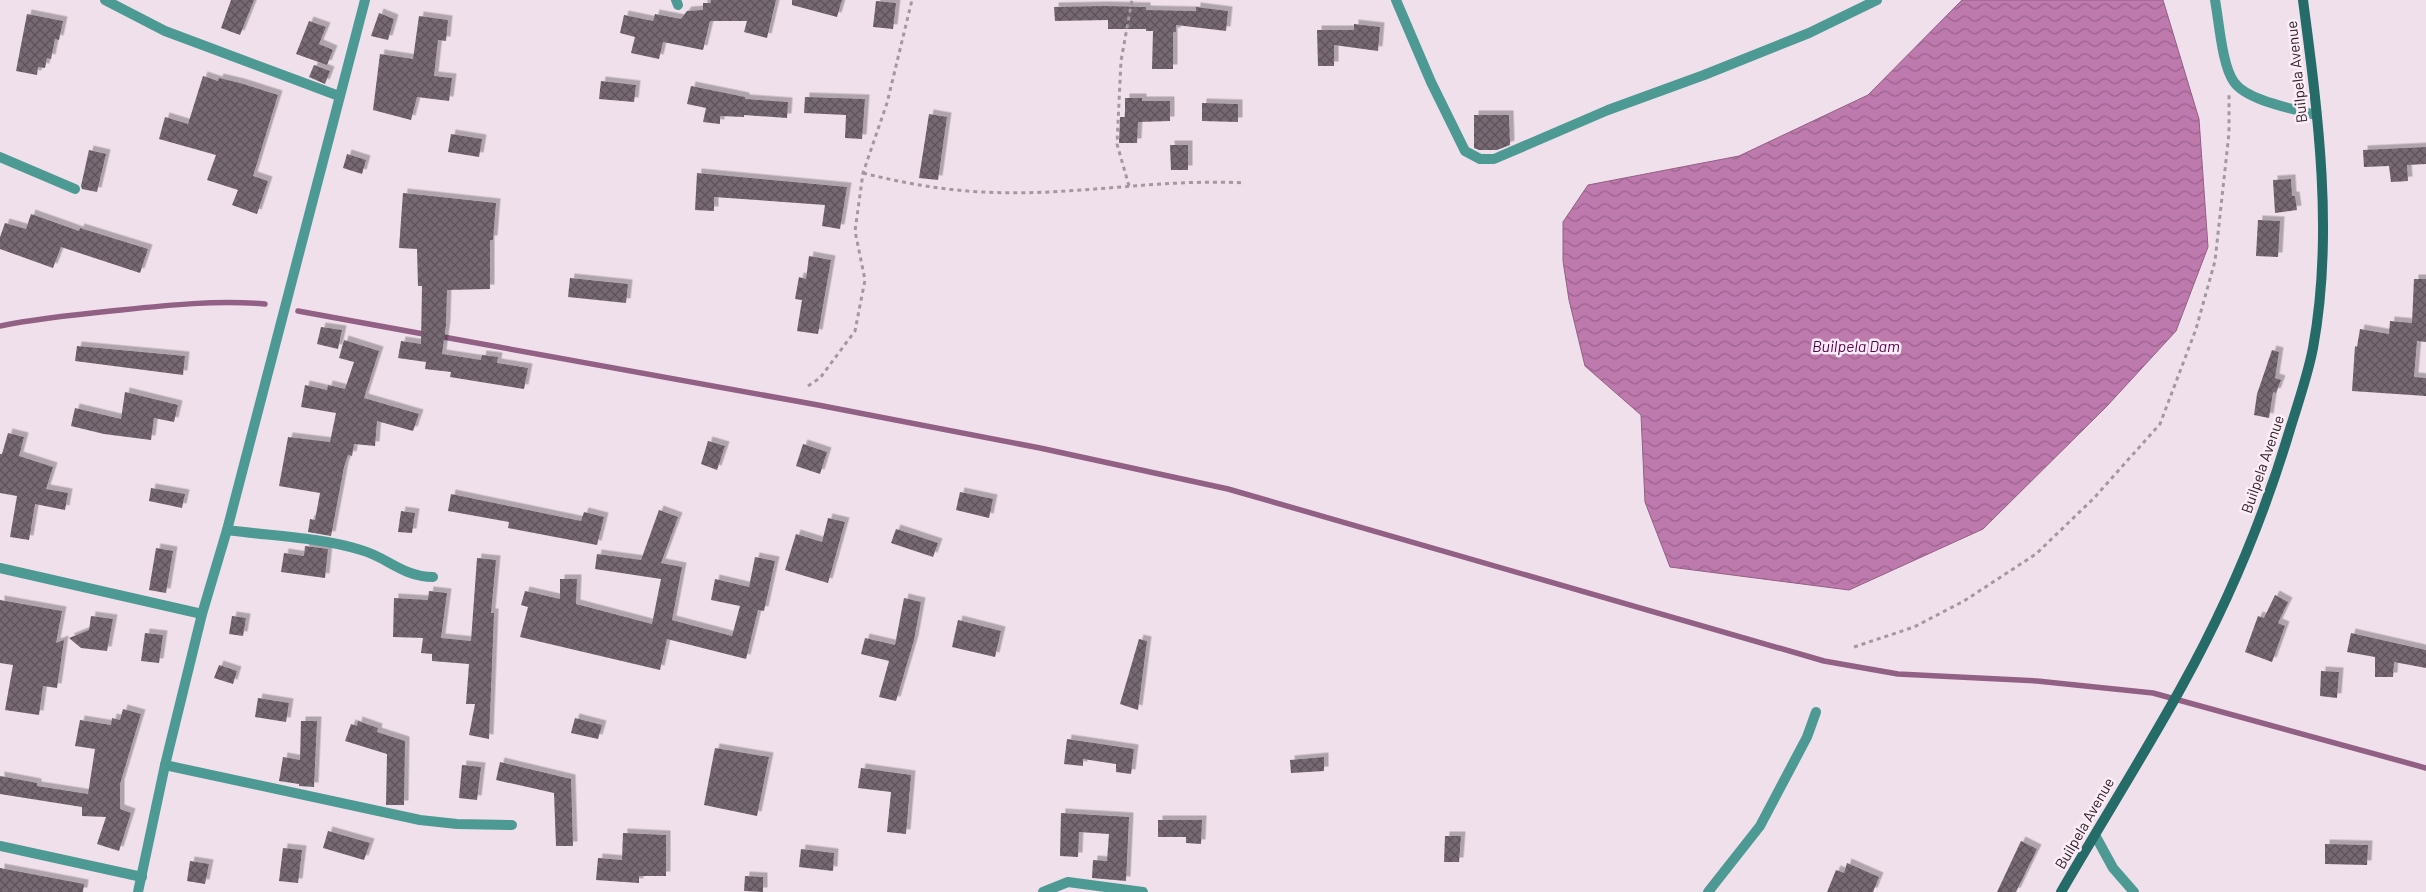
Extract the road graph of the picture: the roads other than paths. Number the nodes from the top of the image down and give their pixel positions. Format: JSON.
{"nodes":[{"id":1,"x":106,"y":0,"type":"edge"},
{"id":2,"x":365,"y":0,"type":"edge"},
{"id":3,"x":1396,"y":0,"type":"edge"},
{"id":4,"x":1876,"y":0,"type":"edge"},
{"id":5,"x":2215,"y":0,"type":"edge"},
{"id":6,"x":2303,"y":0,"type":"edge"},
{"id":7,"x":340,"y":96,"type":"junction"},
{"id":8,"x":2316,"y":115,"type":"junction"},
{"id":9,"x":0,"y":157,"type":"edge"},
{"id":10,"x":75,"y":188,"type":"dead end"},
{"id":11,"x":227,"y":530,"type":"junction"},
{"id":12,"x":0,"y":568,"type":"edge"},
{"id":13,"x":433,"y":577,"type":"dead end"},
{"id":14,"x":202,"y":614,"type":"junction"},
{"id":15,"x":1816,"y":712,"type":"dead end"},
{"id":16,"x":165,"y":765,"type":"junction"},
{"id":17,"x":512,"y":825,"type":"dead end"},
{"id":18,"x":2095,"y":835,"type":"junction"},
{"id":19,"x":0,"y":846,"type":"edge"},
{"id":20,"x":142,"y":877,"type":"junction"},
{"id":21,"x":138,"y":892,"type":"edge"},
{"id":22,"x":1044,"y":892,"type":"edge"},
{"id":23,"x":1143,"y":892,"type":"edge"},
{"id":24,"x":1708,"y":892,"type":"edge"},
{"id":25,"x":2061,"y":892,"type":"edge"},
{"id":26,"x":2134,"y":892,"type":"edge"}],
"edges":[{"from":1,"to":7,"type":"street"},
{"from":2,"to":7,"type":"street"},
{"from":3,"to":4,"type":"street"},
{"from":5,"to":8,"type":"street"},
{"from":6,"to":8,"type":"street","name":"Builpela Avenue"},
{"from":7,"to":11,"type":"street"},
{"from":8,"to":18,"type":"street","name":"Builpela Avenue"},
{"from":9,"to":10,"type":"street"},
{"from":11,"to":13,"type":"street"},
{"from":11,"to":14,"type":"street"},
{"from":12,"to":14,"type":"street"},
{"from":14,"to":16,"type":"street"},
{"from":15,"to":24,"type":"street"},
{"from":16,"to":17,"type":"street"},
{"from":16,"to":20,"type":"street"},
{"from":18,"to":25,"type":"street","name":"Builpela Avenue"},
{"from":18,"to":26,"type":"street"},
{"from":19,"to":20,"type":"street"},
{"from":20,"to":21,"type":"street"},
{"from":22,"to":23,"type":"street"}]}
